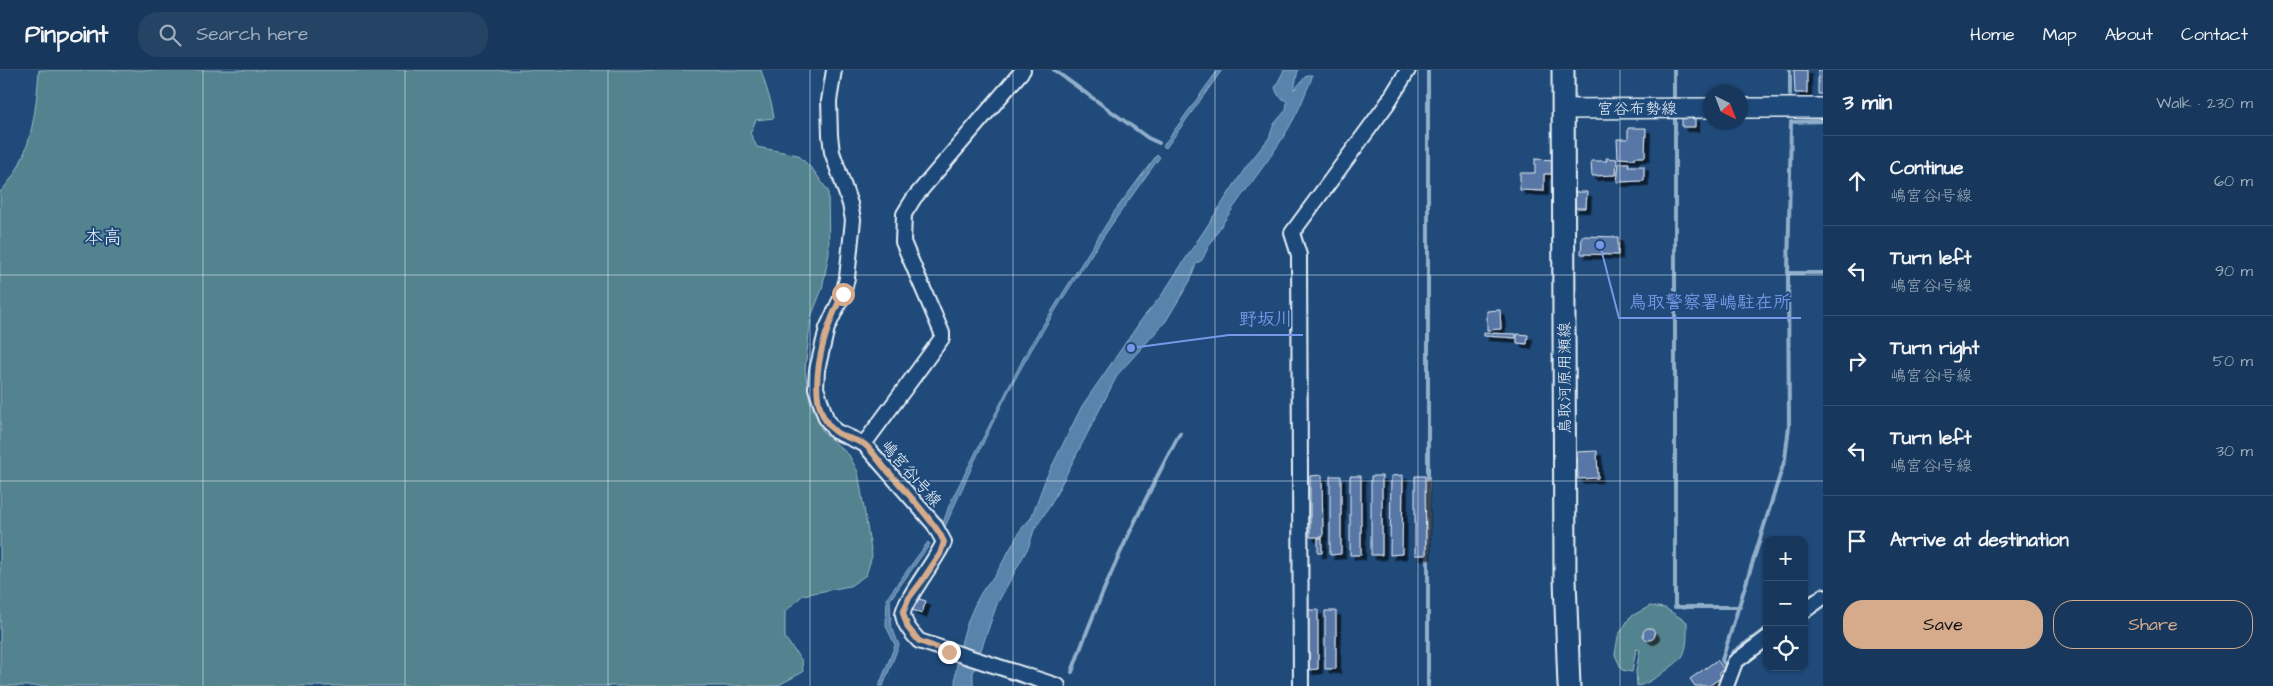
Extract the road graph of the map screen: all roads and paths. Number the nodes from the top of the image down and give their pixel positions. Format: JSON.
{"nodes":[{"id":1,"x":834,"y":70,"type":"edge"},
{"id":2,"x":1023,"y":70,"type":"edge"},
{"id":3,"x":1408,"y":70,"type":"edge"},
{"id":4,"x":1564,"y":70,"type":"edge"},
{"id":5,"x":1564,"y":108,"type":"junction"},
{"id":6,"x":1703,"y":108,"type":"edge"},
{"id":7,"x":1748,"y":108,"type":"edge"},
{"id":8,"x":1823,"y":108,"type":"edge"},
{"id":9,"x":864,"y":444,"type":"junction"},
{"id":10,"x":1823,"y":597,"type":"edge"},
{"id":11,"x":1808,"y":608,"type":"edge"},
{"id":12,"x":1763,"y":641,"type":"edge"},
{"id":13,"x":1055,"y":686,"type":"edge"},
{"id":14,"x":1301,"y":686,"type":"edge"},
{"id":15,"x":1569,"y":686,"type":"edge"},
{"id":16,"x":1726,"y":686,"type":"edge"}],
"edges":[{"from":1,"to":9,"type":"street","name":"嶋宮谷1号線"},
{"from":2,"to":9,"type":"street"},
{"from":3,"to":14,"type":"street"},
{"from":4,"to":5,"type":"main road","name":"鳥取河原用瀬線"},
{"from":5,"to":6,"type":"street","name":"宮谷布勢線"},
{"from":5,"to":15,"type":"main road","name":"鳥取河原用瀬線"},
{"from":7,"to":8,"type":"street"},
{"from":9,"to":13,"type":"street","name":"嶋宮谷1号線"},
{"from":10,"to":11,"type":"street"},
{"from":12,"to":16,"type":"street"}]}
